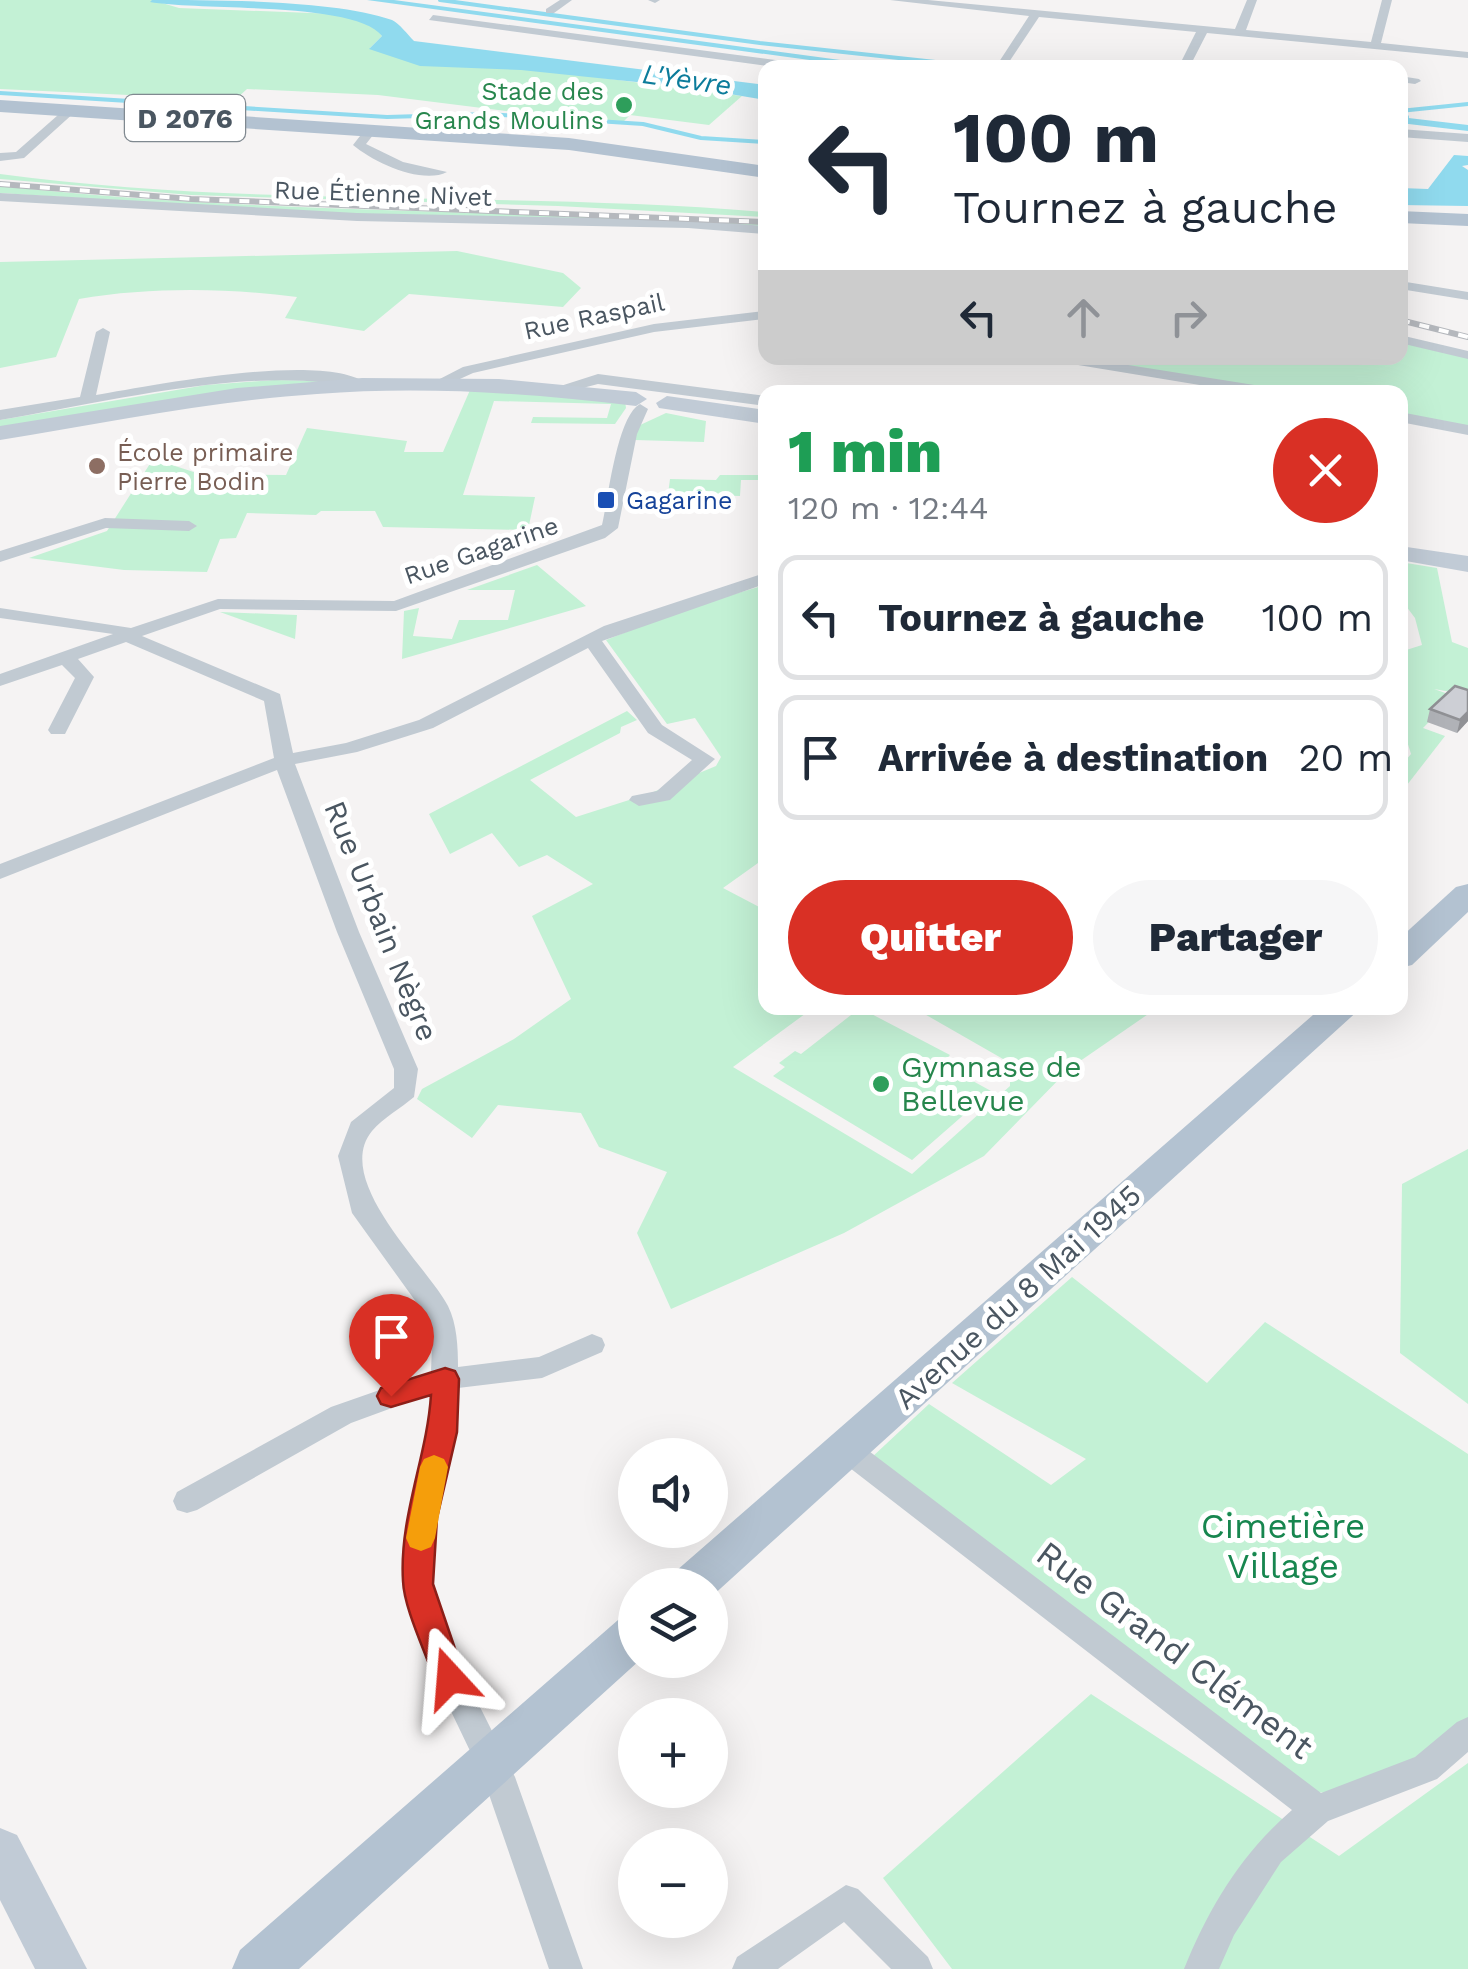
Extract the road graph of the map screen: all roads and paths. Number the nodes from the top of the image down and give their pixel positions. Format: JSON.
{"nodes":[{"id":1,"x":567,"y":0,"type":"edge"},
{"id":2,"x":896,"y":0,"type":"edge"},
{"id":3,"x":1252,"y":0,"type":"edge"},
{"id":4,"x":1387,"y":0,"type":"edge"},
{"id":5,"x":986,"y":4,"type":"edge"},
{"id":6,"x":550,"y":12,"type":"dead end"},
{"id":7,"x":1036,"y":14,"type":"junction"},
{"id":8,"x":434,"y":18,"type":"dead end"},
{"id":9,"x":1202,"y":30,"type":"junction"},
{"id":10,"x":1239,"y":34,"type":"junction"},
{"id":11,"x":1376,"y":47,"type":"junction"},
{"id":12,"x":1468,"y":55,"type":"edge"},
{"id":13,"x":1004,"y":60,"type":"edge"},
{"id":14,"x":1187,"y":60,"type":"edge"},
{"id":15,"x":758,"y":61,"type":"edge"},
{"id":16,"x":1408,"y":80,"type":"edge"},
{"id":17,"x":1415,"y":81,"type":"dead end"},
{"id":18,"x":0,"y":106,"type":"edge"},
{"id":19,"x":70,"y":110,"type":"junction"},
{"id":20,"x":371,"y":130,"type":"junction"},
{"id":21,"x":1408,"y":134,"type":"edge"},
{"id":22,"x":1468,"y":138,"type":"edge"},
{"id":23,"x":0,"y":157,"type":"edge"},
{"id":24,"x":758,"y":171,"type":"edge"},
{"id":25,"x":441,"y":172,"type":"dead end"},
{"id":26,"x":0,"y":197,"type":"edge"},
{"id":27,"x":1408,"y":218,"type":"edge"},
{"id":28,"x":1468,"y":220,"type":"edge"},
{"id":29,"x":758,"y":229,"type":"edge"},
{"id":30,"x":1408,"y":286,"type":"edge"},
{"id":31,"x":1468,"y":296,"type":"edge"},
{"id":32,"x":758,"y":315,"type":"edge"},
{"id":33,"x":102,"y":332,"type":"dead end"},
{"id":34,"x":1408,"y":341,"type":"edge"},
{"id":35,"x":1468,"y":355,"type":"edge"},
{"id":36,"x":1104,"y":365,"type":"edge"},
{"id":37,"x":1216,"y":383,"type":"junction"},
{"id":38,"x":438,"y":384,"type":"junction"},
{"id":39,"x":361,"y":385,"type":"junction"},
{"id":40,"x":1212,"y":385,"type":"edge"},
{"id":41,"x":1227,"y":385,"type":"edge"},
{"id":42,"x":556,"y":390,"type":"junction"},
{"id":43,"x":86,"y":400,"type":"junction"},
{"id":44,"x":758,"y":400,"type":"edge"},
{"id":45,"x":638,"y":404,"type":"junction"},
{"id":46,"x":0,"y":415,"type":"edge"},
{"id":47,"x":758,"y":416,"type":"edge"},
{"id":48,"x":1408,"y":419,"type":"edge"},
{"id":49,"x":1468,"y":430,"type":"edge"},
{"id":50,"x":0,"y":432,"type":"edge"},
{"id":51,"x":189,"y":526,"type":"dead end"},
{"id":52,"x":1408,"y":554,"type":"edge"},
{"id":53,"x":0,"y":557,"type":"edge"},
{"id":54,"x":1468,"y":564,"type":"edge"},
{"id":55,"x":758,"y":580,"type":"edge"},
{"id":56,"x":0,"y":613,"type":"edge"},
{"id":57,"x":127,"y":636,"type":"junction"},
{"id":58,"x":591,"y":639,"type":"junction"},
{"id":59,"x":66,"y":658,"type":"junction"},
{"id":60,"x":0,"y":680,"type":"edge"},
{"id":61,"x":58,"y":730,"type":"dead end"},
{"id":62,"x":286,"y":760,"type":"junction"},
{"id":63,"x":639,"y":800,"type":"dead end"},
{"id":64,"x":0,"y":872,"type":"edge"},
{"id":65,"x":1468,"y":894,"type":"edge"},
{"id":66,"x":1408,"y":949,"type":"edge"},
{"id":67,"x":1335,"y":1015,"type":"edge"},
{"id":68,"x":592,"y":1345,"type":"dead end"},
{"id":69,"x":445,"y":1379,"type":"junction"},
{"id":70,"x":847,"y":1450,"type":"junction"},
{"id":71,"x":187,"y":1501,"type":"dead end"},
{"id":72,"x":712,"y":1568,"type":"edge"},
{"id":73,"x":618,"y":1649,"type":"edge"},
{"id":74,"x":1468,"y":1732,"type":"edge"},
{"id":75,"x":490,"y":1761,"type":"junction"},
{"id":76,"x":1317,"y":1810,"type":"junction"},
{"id":77,"x":0,"y":1851,"type":"edge"},
{"id":78,"x":62,"y":1969,"type":"edge"},
{"id":79,"x":260,"y":1969,"type":"edge"},
{"id":80,"x":566,"y":1969,"type":"edge"},
{"id":81,"x":749,"y":1969,"type":"edge"},
{"id":82,"x":916,"y":1969,"type":"edge"},
{"id":83,"x":1200,"y":1969,"type":"edge"}],
"edges":[{"from":1,"to":6,"type":"street"},
{"from":2,"to":5,"type":"street"},
{"from":3,"to":10,"type":"street"},
{"from":4,"to":11,"type":"street"},
{"from":5,"to":7,"type":"street"},
{"from":7,"to":9,"type":"street"},
{"from":7,"to":13,"type":"street"},
{"from":8,"to":15,"type":"street"},
{"from":9,"to":10,"type":"street"},
{"from":9,"to":14,"type":"street"},
{"from":10,"to":11,"type":"street"},
{"from":11,"to":12,"type":"street"},
{"from":16,"to":17,"type":"street"},
{"from":18,"to":19,"type":"main road","number":"D 2076"},
{"from":19,"to":20,"type":"main road","number":"D 2076"},
{"from":19,"to":23,"type":"street"},
{"from":20,"to":24,"type":"main road","number":"D 2076"},
{"from":20,"to":25,"type":"street"},
{"from":21,"to":22,"type":"street"},
{"from":26,"to":29,"type":"street","name":"Rue Étienne Nivet"},
{"from":27,"to":28,"type":"main road"},
{"from":30,"to":31,"type":"street"},
{"from":32,"to":38,"type":"street","name":"Rue Raspail"},
{"from":33,"to":43,"type":"street"},
{"from":34,"to":35,"type":"street"},
{"from":36,"to":37,"type":"street"},
{"from":37,"to":40,"type":"street"},
{"from":37,"to":41,"type":"street"},
{"from":38,"to":39,"type":"street"},
{"from":38,"to":42,"type":"street"},
{"from":39,"to":43,"type":"street"},
{"from":39,"to":50,"type":"street"},
{"from":42,"to":44,"type":"street"},
{"from":42,"to":45,"type":"street"},
{"from":43,"to":46,"type":"street"},
{"from":45,"to":47,"type":"street"},
{"from":45,"to":57,"type":"street","name":"Rue Gagarine"},
{"from":48,"to":49,"type":"street"},
{"from":51,"to":53,"type":"street"},
{"from":52,"to":54,"type":"street"},
{"from":55,"to":58,"type":"street"},
{"from":56,"to":57,"type":"street"},
{"from":57,"to":59,"type":"street","name":"Rue Gagarine"},
{"from":57,"to":62,"type":"street"},
{"from":58,"to":62,"type":"street"},
{"from":58,"to":63,"type":"street"},
{"from":59,"to":60,"type":"street","name":"Rue Gagarine"},
{"from":59,"to":61,"type":"street"},
{"from":62,"to":64,"type":"street"},
{"from":62,"to":69,"type":"street","name":"Rue Urbain Nègre"},
{"from":65,"to":66,"type":"main road"},
{"from":67,"to":70,"type":"main road","name":"Avenue du 8 Mai 1945"},
{"from":68,"to":69,"type":"street"},
{"from":69,"to":71,"type":"street"},
{"from":69,"to":75,"type":"street","name":"Rue Urbain Nègre"},
{"from":70,"to":72,"type":"main road","name":"Avenue du 8 Mai 1945"},
{"from":70,"to":76,"type":"street","name":"Rue Grand Clément"},
{"from":73,"to":75,"type":"main road"},
{"from":74,"to":76,"type":"street"},
{"from":75,"to":79,"type":"main road"},
{"from":75,"to":80,"type":"street","name":"Rue Urbain Nègre"},
{"from":76,"to":83,"type":"street"},
{"from":77,"to":78,"type":"street"},
{"from":81,"to":82,"type":"street"}]}
